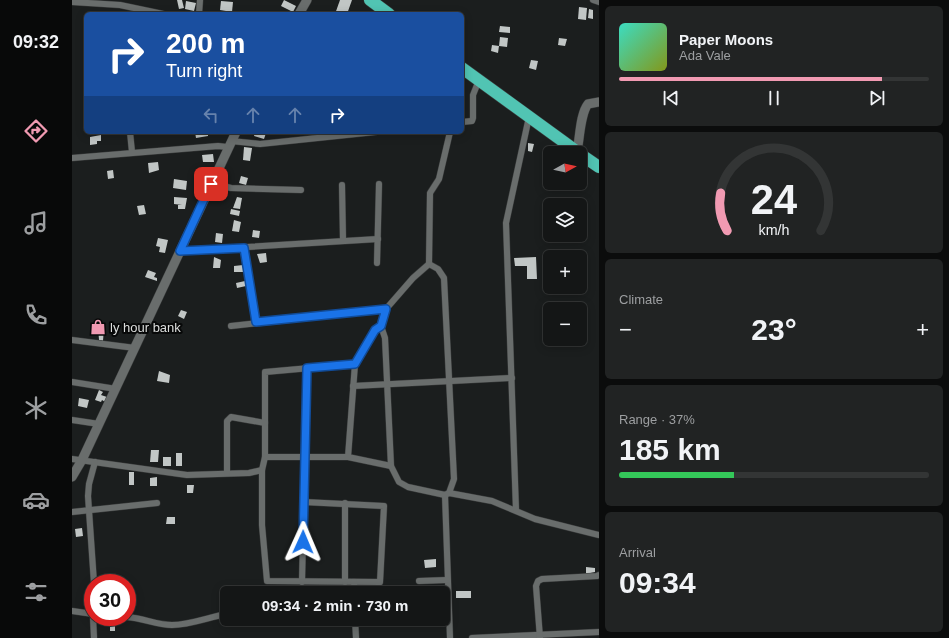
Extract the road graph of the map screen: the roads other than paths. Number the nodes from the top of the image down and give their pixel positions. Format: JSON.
{"nodes":[{"id":1,"x":200,"y":0,"type":"edge"},
{"id":2,"x":307,"y":0,"type":"edge"},
{"id":3,"x":370,"y":0,"type":"edge"},
{"id":4,"x":593,"y":0,"type":"edge"},
{"id":5,"x":72,"y":2,"type":"edge"},
{"id":6,"x":599,"y":2,"type":"edge"},
{"id":7,"x":153,"y":12,"type":"edge"},
{"id":8,"x":199,"y":12,"type":"edge"},
{"id":9,"x":300,"y":12,"type":"edge"},
{"id":10,"x":386,"y":12,"type":"edge"},
{"id":11,"x":464,"y":69,"type":"edge"},
{"id":12,"x":479,"y":80,"type":"junction"},
{"id":13,"x":599,"y":102,"type":"edge"},
{"id":14,"x":530,"y":116,"type":"junction"},
{"id":15,"x":464,"y":122,"type":"edge"},
{"id":16,"x":130,"y":134,"type":"edge"},
{"id":17,"x":235,"y":134,"type":"edge"},
{"id":18,"x":356,"y":134,"type":"edge"},
{"id":19,"x":450,"y":134,"type":"edge"},
{"id":20,"x":229,"y":144,"type":"junction"},
{"id":21,"x":570,"y":146,"type":"edge"},
{"id":22,"x":580,"y":146,"type":"edge"},
{"id":23,"x":132,"y":152,"type":"junction"},
{"id":24,"x":72,"y":158,"type":"edge"},
{"id":25,"x":587,"y":159,"type":"edge"},
{"id":26,"x":599,"y":167,"type":"edge"},
{"id":27,"x":379,"y":184,"type":"dead end"},
{"id":28,"x":216,"y":185,"type":"junction"},
{"id":29,"x":342,"y":185,"type":"dead end"},
{"id":30,"x":300,"y":190,"type":"dead end"},
{"id":31,"x":378,"y":239,"type":"junction"},
{"id":32,"x":343,"y":240,"type":"junction"},
{"id":33,"x":244,"y":248,"type":"junction"},
{"id":34,"x":180,"y":251,"type":"junction"},
{"id":35,"x":377,"y":263,"type":"dead end"},
{"id":36,"x":429,"y":264,"type":"junction"},
{"id":37,"x":386,"y":309,"type":"junction"},
{"id":38,"x":256,"y":322,"type":"junction"},
{"id":39,"x":231,"y":326,"type":"dead end"},
{"id":40,"x":381,"y":326,"type":"junction"},
{"id":41,"x":72,"y":340,"type":"edge"},
{"id":42,"x":135,"y":348,"type":"junction"},
{"id":43,"x":355,"y":364,"type":"junction"},
{"id":44,"x":307,"y":368,"type":"junction"},
{"id":45,"x":512,"y":378,"type":"junction"},
{"id":46,"x":450,"y":380,"type":"junction"},
{"id":47,"x":72,"y":382,"type":"edge"},
{"id":48,"x":388,"y":384,"type":"junction"},
{"id":49,"x":353,"y":386,"type":"junction"},
{"id":50,"x":116,"y":388,"type":"junction"},
{"id":51,"x":72,"y":420,"type":"edge"},
{"id":52,"x":264,"y":423,"type":"junction"},
{"id":53,"x":99,"y":424,"type":"junction"},
{"id":54,"x":305,"y":456,"type":"junction"},
{"id":55,"x":265,"y":457,"type":"junction"},
{"id":56,"x":348,"y":457,"type":"junction"},
{"id":57,"x":72,"y":459,"type":"edge"},
{"id":58,"x":82,"y":460,"type":"junction"},
{"id":59,"x":95,"y":462,"type":"junction"},
{"id":60,"x":391,"y":466,"type":"junction"},
{"id":61,"x":262,"y":470,"type":"junction"},
{"id":62,"x":227,"y":473,"type":"junction"},
{"id":63,"x":72,"y":477,"type":"edge"},
{"id":64,"x":447,"y":494,"type":"junction"},
{"id":65,"x":304,"y":502,"type":"junction"},
{"id":66,"x":345,"y":503,"type":"junction"},
{"id":67,"x":157,"y":504,"type":"dead end"},
{"id":68,"x":516,"y":510,"type":"junction"},
{"id":69,"x":88,"y":511,"type":"junction"},
{"id":70,"x":72,"y":512,"type":"edge"},
{"id":71,"x":599,"y":535,"type":"edge"},
{"id":72,"x":93,"y":574,"type":"edge"},
{"id":73,"x":599,"y":575,"type":"edge"},
{"id":74,"x":446,"y":580,"type":"junction"},
{"id":75,"x":419,"y":581,"type":"dead end"},
{"id":76,"x":302,"y":582,"type":"junction"},
{"id":77,"x":345,"y":582,"type":"junction"},
{"id":78,"x":354,"y":582,"type":"junction"},
{"id":79,"x":354,"y":586,"type":"edge"},
{"id":80,"x":72,"y":611,"type":"edge"},
{"id":81,"x":84,"y":613,"type":"edge"},
{"id":82,"x":220,"y":615,"type":"edge"},
{"id":83,"x":136,"y":618,"type":"edge"},
{"id":84,"x":93,"y":626,"type":"edge"},
{"id":85,"x":355,"y":626,"type":"edge"},
{"id":86,"x":599,"y":632,"type":"edge"},
{"id":87,"x":540,"y":636,"type":"edge"},
{"id":88,"x":94,"y":638,"type":"edge"},
{"id":89,"x":356,"y":638,"type":"edge"},
{"id":90,"x":450,"y":638,"type":"edge"},
{"id":91,"x":472,"y":638,"type":"edge"}],
"edges":[{"from":1,"to":8,"type":"street"},
{"from":2,"to":9,"type":"street"},
{"from":3,"to":10,"type":"highway"},
{"from":4,"to":6,"type":"street"},
{"from":5,"to":7,"type":"street"},
{"from":11,"to":12,"type":"highway"},
{"from":12,"to":14,"type":"highway"},
{"from":12,"to":15,"type":"street"},
{"from":13,"to":22,"type":"street"},
{"from":14,"to":21,"type":"highway"},
{"from":14,"to":45,"type":"street"},
{"from":16,"to":23,"type":"street"},
{"from":17,"to":20,"type":"street"},
{"from":18,"to":20,"type":"street"},
{"from":19,"to":36,"type":"street"},
{"from":20,"to":23,"type":"street"},
{"from":20,"to":28,"type":"street"},
{"from":23,"to":24,"type":"street"},
{"from":25,"to":26,"type":"highway"},
{"from":27,"to":31,"type":"street"},
{"from":28,"to":30,"type":"street"},
{"from":28,"to":34,"type":"street"},
{"from":29,"to":32,"type":"street"},
{"from":31,"to":32,"type":"street"},
{"from":31,"to":35,"type":"street"},
{"from":32,"to":33,"type":"street"},
{"from":33,"to":34,"type":"street"},
{"from":33,"to":38,"type":"street"},
{"from":34,"to":42,"type":"street"},
{"from":36,"to":37,"type":"street"},
{"from":36,"to":46,"type":"street"},
{"from":37,"to":38,"type":"street"},
{"from":37,"to":40,"type":"street"},
{"from":38,"to":39,"type":"street"},
{"from":40,"to":43,"type":"street"},
{"from":40,"to":48,"type":"street"},
{"from":41,"to":42,"type":"street"},
{"from":42,"to":50,"type":"street"},
{"from":43,"to":44,"type":"street"},
{"from":43,"to":49,"type":"street"},
{"from":44,"to":52,"type":"street"},
{"from":44,"to":54,"type":"street"},
{"from":45,"to":46,"type":"street"},
{"from":45,"to":68,"type":"street"},
{"from":46,"to":48,"type":"street"},
{"from":46,"to":64,"type":"street"},
{"from":47,"to":50,"type":"street"},
{"from":48,"to":49,"type":"street"},
{"from":48,"to":60,"type":"street"},
{"from":49,"to":56,"type":"street"},
{"from":50,"to":53,"type":"street"},
{"from":51,"to":53,"type":"street"},
{"from":52,"to":55,"type":"street"},
{"from":52,"to":62,"type":"street"},
{"from":53,"to":58,"type":"street"},
{"from":54,"to":55,"type":"street"},
{"from":54,"to":56,"type":"street"},
{"from":54,"to":65,"type":"street"},
{"from":55,"to":61,"type":"street"},
{"from":56,"to":60,"type":"street"},
{"from":57,"to":58,"type":"street"},
{"from":58,"to":59,"type":"street"},
{"from":58,"to":63,"type":"street"},
{"from":59,"to":62,"type":"street"},
{"from":59,"to":69,"type":"street"},
{"from":60,"to":64,"type":"street"},
{"from":61,"to":62,"type":"street"},
{"from":61,"to":76,"type":"street"},
{"from":64,"to":68,"type":"street"},
{"from":64,"to":74,"type":"street"},
{"from":65,"to":66,"type":"street"},
{"from":65,"to":76,"type":"street"},
{"from":66,"to":77,"type":"street"},
{"from":66,"to":78,"type":"street"},
{"from":67,"to":69,"type":"street"},
{"from":68,"to":71,"type":"street"},
{"from":69,"to":70,"type":"street"},
{"from":69,"to":72,"type":"street"},
{"from":73,"to":87,"type":"street"},
{"from":74,"to":75,"type":"street"},
{"from":74,"to":90,"type":"street"},
{"from":76,"to":77,"type":"street"},
{"from":77,"to":78,"type":"street"},
{"from":78,"to":79,"type":"street"},
{"from":80,"to":81,"type":"street"},
{"from":82,"to":83,"type":"street"},
{"from":84,"to":88,"type":"street"},
{"from":85,"to":89,"type":"street"},
{"from":86,"to":87,"type":"street"},
{"from":87,"to":91,"type":"street"}]}
